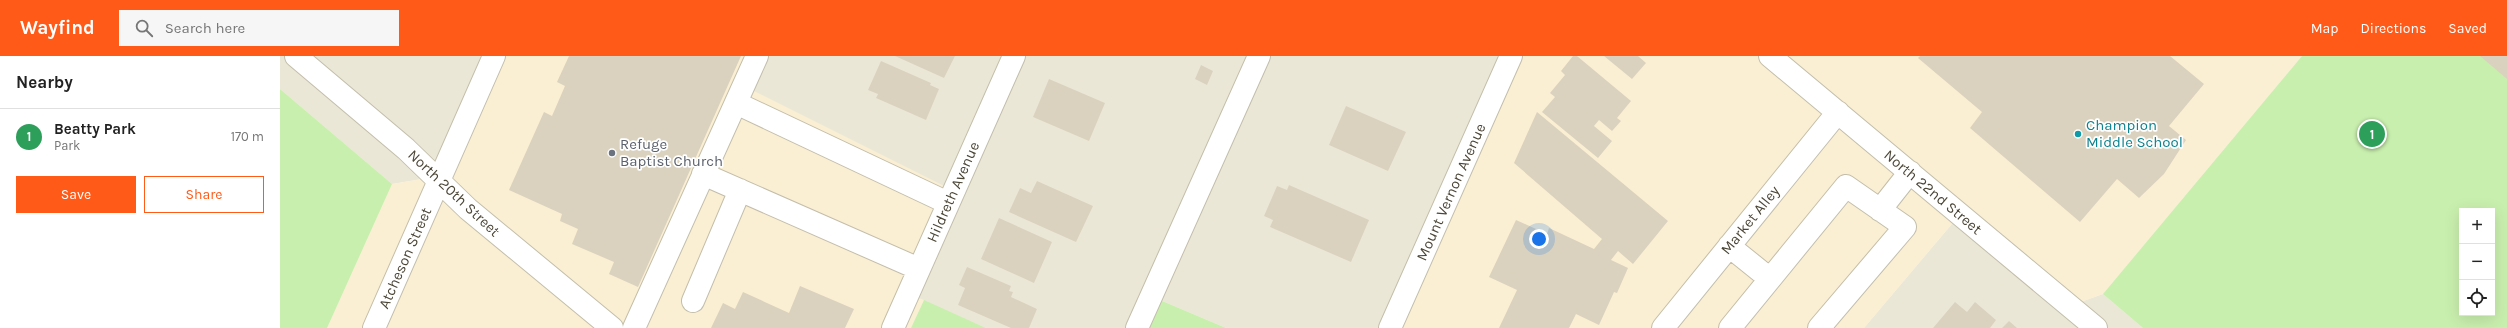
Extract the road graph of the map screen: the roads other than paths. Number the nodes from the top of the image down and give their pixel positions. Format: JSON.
{"nodes":[{"id":1,"x":296,"y":56,"type":"edge"},
{"id":2,"x":494,"y":56,"type":"edge"},
{"id":3,"x":756,"y":56,"type":"edge"},
{"id":4,"x":1014,"y":56,"type":"edge"},
{"id":5,"x":1259,"y":56,"type":"edge"},
{"id":6,"x":1511,"y":56,"type":"edge"},
{"id":7,"x":1770,"y":56,"type":"edge"},
{"id":8,"x":736,"y":103,"type":"junction"},
{"id":9,"x":1838,"y":112,"type":"junction"},
{"id":10,"x":1910,"y":172,"type":"junction"},
{"id":11,"x":703,"y":174,"type":"junction"},
{"id":12,"x":439,"y":180,"type":"junction"},
{"id":13,"x":740,"y":190,"type":"junction"},
{"id":14,"x":948,"y":203,"type":"junction"},
{"id":15,"x":1880,"y":210,"type":"junction"},
{"id":16,"x":1729,"y":246,"type":"junction"},
{"id":17,"x":919,"y":269,"type":"junction"},
{"id":18,"x":1770,"y":279,"type":"junction"},
{"id":19,"x":693,"y":301,"type":"dead end"},
{"id":20,"x":1666,"y":327,"type":"edge"},
{"id":21,"x":374,"y":328,"type":"edge"},
{"id":22,"x":612,"y":328,"type":"edge"},
{"id":23,"x":634,"y":328,"type":"edge"},
{"id":24,"x":892,"y":328,"type":"edge"},
{"id":25,"x":1137,"y":328,"type":"edge"},
{"id":26,"x":1390,"y":328,"type":"edge"},
{"id":27,"x":1730,"y":328,"type":"edge"},
{"id":28,"x":1820,"y":328,"type":"edge"},
{"id":29,"x":2096,"y":328,"type":"edge"}],
"edges":[{"from":1,"to":12,"type":"street","name":"North 20th Street"},
{"from":2,"to":12,"type":"street","name":"Atcheson Street"},
{"from":3,"to":8,"type":"street"},
{"from":4,"to":14,"type":"street","name":"Hildreth Avenue"},
{"from":5,"to":25,"type":"street"},
{"from":6,"to":26,"type":"street","name":"Mount Vernon Avenue"},
{"from":7,"to":9,"type":"street","name":"North 22nd Street"},
{"from":8,"to":11,"type":"street"},
{"from":8,"to":14,"type":"street"},
{"from":9,"to":10,"type":"street","name":"North 22nd Street"},
{"from":9,"to":16,"type":"street","name":"Market Alley"},
{"from":10,"to":15,"type":"street"},
{"from":10,"to":29,"type":"street","name":"North 22nd Street"},
{"from":11,"to":13,"type":"street"},
{"from":11,"to":23,"type":"street"},
{"from":12,"to":21,"type":"street","name":"Atcheson Street"},
{"from":12,"to":22,"type":"street","name":"North 20th Street"},
{"from":13,"to":17,"type":"street"},
{"from":13,"to":19,"type":"street"},
{"from":14,"to":17,"type":"street","name":"Hildreth Avenue"},
{"from":15,"to":18,"type":"street"},
{"from":15,"to":28,"type":"street"},
{"from":16,"to":18,"type":"street"},
{"from":16,"to":20,"type":"street","name":"Market Alley"},
{"from":17,"to":24,"type":"street","name":"Hildreth Avenue"},
{"from":18,"to":27,"type":"street"}]}
